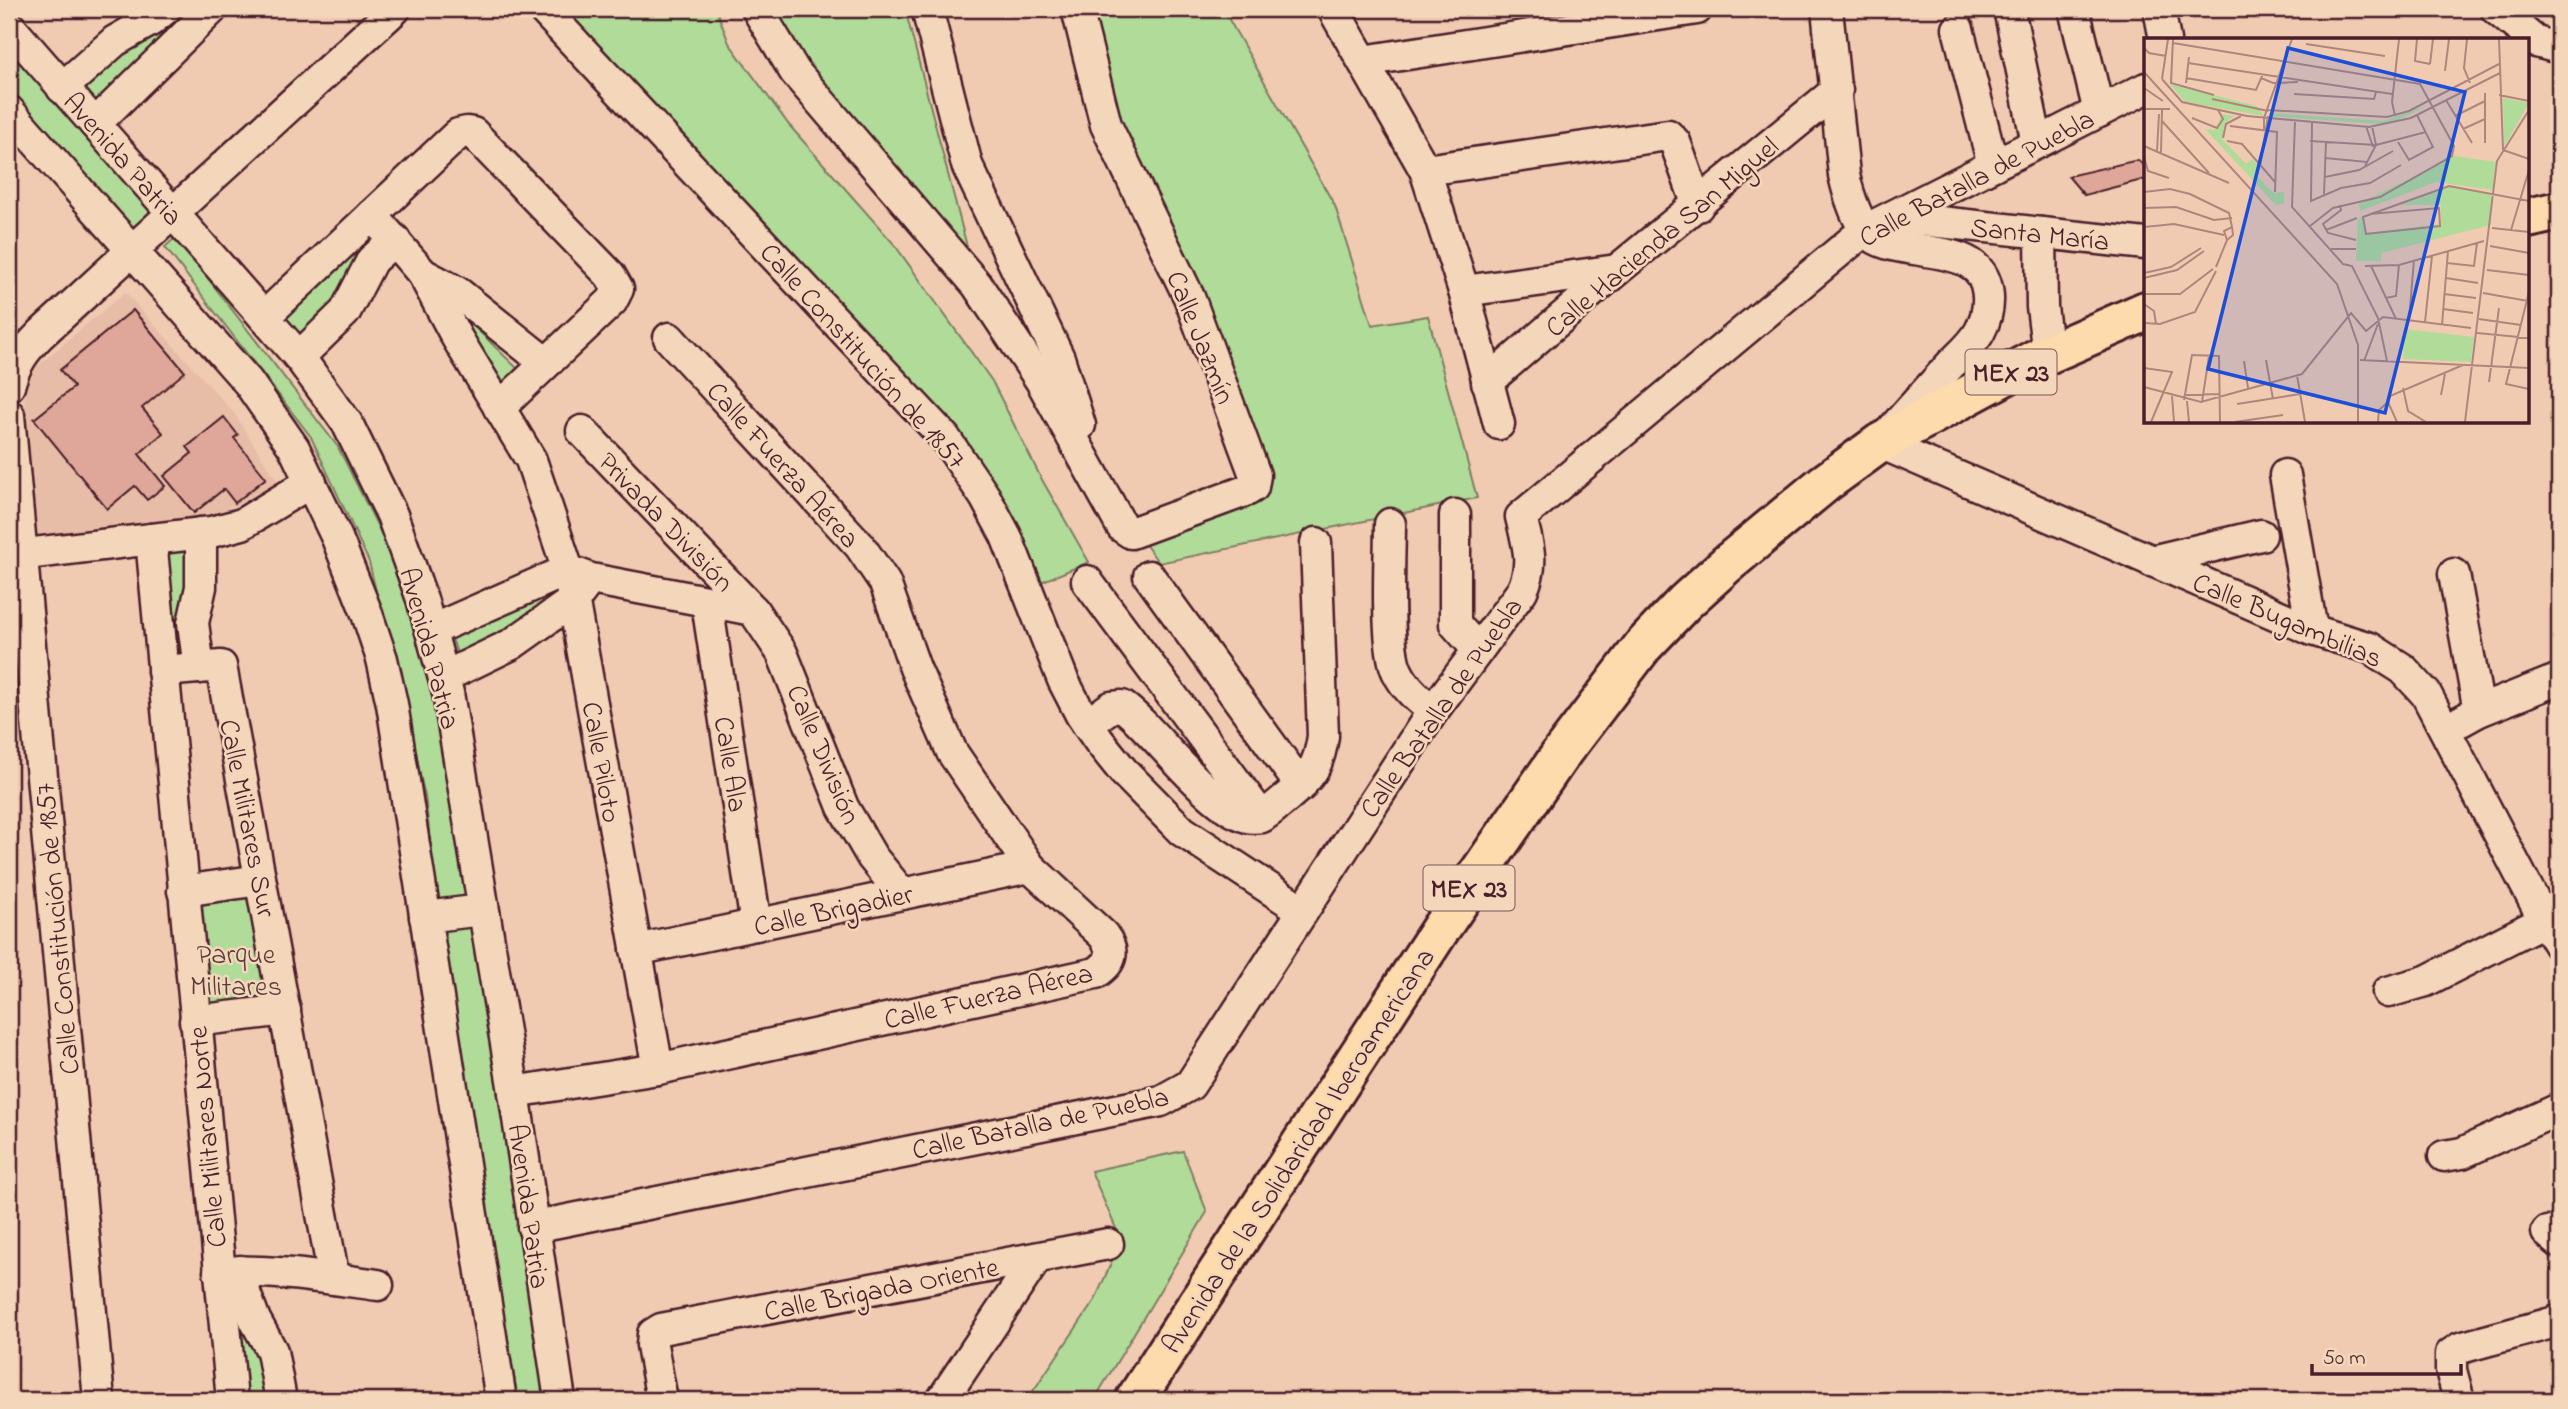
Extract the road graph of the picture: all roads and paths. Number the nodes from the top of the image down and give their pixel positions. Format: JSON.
{"nodes":[{"id":1,"x":165,"y":9,"type":"edge"},
{"id":2,"x":395,"y":9,"type":"edge"},
{"id":3,"x":543,"y":9,"type":"edge"},
{"id":4,"x":757,"y":9,"type":"edge"},
{"id":5,"x":927,"y":9,"type":"edge"},
{"id":6,"x":1077,"y":9,"type":"edge"},
{"id":7,"x":1333,"y":9,"type":"edge"},
{"id":8,"x":1697,"y":9,"type":"edge"},
{"id":9,"x":1827,"y":9,"type":"edge"},
{"id":10,"x":2009,"y":9,"type":"edge"},
{"id":11,"x":2074,"y":9,"type":"edge"},
{"id":12,"x":2159,"y":9,"type":"edge"},
{"id":13,"x":2496,"y":9,"type":"edge"},
{"id":14,"x":198,"y":14,"type":"edge"},
{"id":15,"x":9,"y":26,"type":"edge"},
{"id":16,"x":1958,"y":29,"type":"dead end"},
{"id":17,"x":2165,"y":38,"type":"edge"},
{"id":18,"x":2559,"y":48,"type":"edge"},
{"id":19,"x":1363,"y":61,"type":"junction"},
{"id":20,"x":62,"y":88,"type":"junction"},
{"id":21,"x":2144,"y":89,"type":"edge"},
{"id":22,"x":1837,"y":90,"type":"junction"},
{"id":23,"x":9,"y":111,"type":"edge"},
{"id":24,"x":2099,"y":112,"type":"junction"},
{"id":25,"x":95,"y":124,"type":"junction"},
{"id":26,"x":2037,"y":143,"type":"junction"},
{"id":27,"x":1993,"y":166,"type":"junction"},
{"id":28,"x":1425,"y":170,"type":"junction"},
{"id":29,"x":1698,"y":206,"type":"junction"},
{"id":30,"x":2559,"y":211,"type":"edge"},
{"id":31,"x":173,"y":213,"type":"junction"},
{"id":32,"x":372,"y":215,"type":"junction"},
{"id":33,"x":1892,"y":216,"type":"junction"},
{"id":34,"x":2530,"y":218,"type":"edge"},
{"id":35,"x":1865,"y":230,"type":"junction"},
{"id":36,"x":2041,"y":233,"type":"junction"},
{"id":37,"x":395,"y":240,"type":"junction"},
{"id":38,"x":2144,"y":244,"type":"edge"},
{"id":39,"x":132,"y":250,"type":"junction"},
{"id":40,"x":1617,"y":270,"type":"junction"},
{"id":41,"x":423,"y":274,"type":"junction"},
{"id":42,"x":1464,"y":291,"type":"junction"},
{"id":43,"x":2144,"y":312,"type":"edge"},
{"id":44,"x":264,"y":317,"type":"junction"},
{"id":45,"x":670,"y":338,"type":"dead end"},
{"id":46,"x":2048,"y":354,"type":"junction"},
{"id":47,"x":299,"y":358,"type":"junction"},
{"id":48,"x":547,"y":363,"type":"junction"},
{"id":49,"x":1487,"y":382,"type":"junction"},
{"id":50,"x":9,"y":386,"type":"edge"},
{"id":51,"x":499,"y":408,"type":"junction"},
{"id":52,"x":9,"y":415,"type":"edge"},
{"id":53,"x":1499,"y":424,"type":"dead end"},
{"id":54,"x":582,"y":431,"type":"dead end"},
{"id":55,"x":1881,"y":443,"type":"junction"},
{"id":56,"x":2285,"y":475,"type":"dead end"},
{"id":57,"x":311,"y":482,"type":"junction"},
{"id":58,"x":1097,"y":482,"type":"junction"},
{"id":59,"x":1455,"y":515,"type":"dead end"},
{"id":60,"x":1390,"y":524,"type":"dead end"},
{"id":61,"x":201,"y":533,"type":"junction"},
{"id":62,"x":2261,"y":535,"type":"dead end"},
{"id":63,"x":152,"y":539,"type":"junction"},
{"id":64,"x":1316,"y":543,"type":"dead end"},
{"id":65,"x":15,"y":555,"type":"edge"},
{"id":66,"x":2151,"y":561,"type":"junction"},
{"id":67,"x":2454,"y":574,"type":"dead end"},
{"id":68,"x":1149,"y":576,"type":"dead end"},
{"id":69,"x":1087,"y":581,"type":"dead end"},
{"id":70,"x":578,"y":583,"type":"junction"},
{"id":71,"x":708,"y":603,"type":"junction"},
{"id":72,"x":753,"y":610,"type":"junction"},
{"id":73,"x":432,"y":630,"type":"junction"},
{"id":74,"x":2312,"y":630,"type":"junction"},
{"id":75,"x":1478,"y":650,"type":"junction"},
{"id":76,"x":199,"y":668,"type":"junction"},
{"id":77,"x":163,"y":671,"type":"junction"},
{"id":78,"x":444,"y":677,"type":"junction"},
{"id":79,"x":2559,"y":679,"type":"edge"},
{"id":80,"x":1433,"y":711,"type":"junction"},
{"id":81,"x":2479,"y":711,"type":"junction"},
{"id":82,"x":1087,"y":724,"type":"junction"},
{"id":83,"x":2445,"y":729,"type":"junction"},
{"id":84,"x":1301,"y":786,"type":"junction"},
{"id":85,"x":1262,"y":817,"type":"junction"},
{"id":86,"x":1030,"y":867,"type":"junction"},
{"id":87,"x":260,"y":880,"type":"junction"},
{"id":88,"x":183,"y":891,"type":"junction"},
{"id":89,"x":902,"y":894,"type":"junction"},
{"id":90,"x":482,"y":910,"type":"junction"},
{"id":91,"x":1302,"y":910,"type":"junction"},
{"id":92,"x":425,"y":917,"type":"junction"},
{"id":93,"x":756,"y":925,"type":"junction"},
{"id":94,"x":2554,"y":926,"type":"edge"},
{"id":95,"x":636,"y":950,"type":"junction"},
{"id":96,"x":2388,"y":992,"type":"dead end"},
{"id":97,"x":285,"y":1010,"type":"junction"},
{"id":98,"x":195,"y":1021,"type":"junction"},
{"id":99,"x":658,"y":1069,"type":"junction"},
{"id":100,"x":514,"y":1092,"type":"junction"},
{"id":101,"x":2559,"y":1109,"type":"edge"},
{"id":102,"x":2444,"y":1156,"type":"dead end"},
{"id":103,"x":533,"y":1227,"type":"junction"},
{"id":104,"x":1108,"y":1244,"type":"dead end"},
{"id":105,"x":1036,"y":1259,"type":"junction"},
{"id":106,"x":230,"y":1271,"type":"junction"},
{"id":107,"x":334,"y":1279,"type":"junction"},
{"id":108,"x":378,"y":1285,"type":"dead end"},
{"id":109,"x":2559,"y":1321,"type":"edge"},
{"id":110,"x":99,"y":1400,"type":"edge"},
{"id":111,"x":232,"y":1400,"type":"edge"},
{"id":112,"x":281,"y":1400,"type":"edge"},
{"id":113,"x":501,"y":1400,"type":"edge"},
{"id":114,"x":560,"y":1400,"type":"edge"},
{"id":115,"x":662,"y":1400,"type":"edge"},
{"id":116,"x":942,"y":1400,"type":"edge"},
{"id":117,"x":1135,"y":1400,"type":"edge"},
{"id":118,"x":2459,"y":1400,"type":"edge"}],
"edges":[{"from":1,"to":20,"type":"street"},
{"from":2,"to":31,"type":"street"},
{"from":3,"to":82,"type":"street","name":"Calle Constitución de 1857"},
{"from":4,"to":58,"type":"street","name":"Calle Jazmín"},
{"from":5,"to":58,"type":"street","name":"Calle Jazmín"},
{"from":6,"to":58,"type":"street","name":"Calle Jazmín"},
{"from":7,"to":19,"type":"street"},
{"from":8,"to":19,"type":"street"},
{"from":9,"to":22,"type":"street"},
{"from":10,"to":26,"type":"street"},
{"from":11,"to":24,"type":"street"},
{"from":12,"to":17,"type":"street"},
{"from":13,"to":18,"type":"street"},
{"from":14,"to":25,"type":"street"},
{"from":15,"to":20,"type":"street","name":"Avenida Patria"},
{"from":16,"to":27,"type":"street"},
{"from":19,"to":28,"type":"street"},
{"from":20,"to":25,"type":"street","name":"Avenida Patria"},
{"from":21,"to":24,"type":"street","name":"Calle Batalla de Puebla"},
{"from":22,"to":29,"type":"street","name":"Calle Hacienda San Miguel"},
{"from":22,"to":35,"type":"street"},
{"from":23,"to":39,"type":"street","name":"Avenida Patria"},
{"from":24,"to":26,"type":"street","name":"Calle Batalla de Puebla"},
{"from":25,"to":31,"type":"street","name":"Avenida Patria"},
{"from":26,"to":27,"type":"street","name":"Calle Batalla de Puebla"},
{"from":27,"to":33,"type":"street","name":"Calle Batalla de Puebla"},
{"from":28,"to":29,"type":"street"},
{"from":28,"to":42,"type":"street"},
{"from":29,"to":40,"type":"street","name":"Calle Hacienda San Miguel"},
{"from":30,"to":34,"type":"highway"},
{"from":31,"to":39,"type":"street"},
{"from":31,"to":44,"type":"street","name":"Avenida Patria"},
{"from":32,"to":37,"type":"street"},
{"from":32,"to":44,"type":"street"},
{"from":32,"to":48,"type":"street"},
{"from":33,"to":35,"type":"street","name":"Calle Batalla de Puebla"},
{"from":33,"to":36,"type":"street","name":"Santa María"},
{"from":35,"to":55,"type":"street"},
{"from":35,"to":75,"type":"street","name":"Calle Batalla de Puebla"},
{"from":36,"to":38,"type":"street","name":"Santa María"},
{"from":36,"to":46,"type":"street"},
{"from":37,"to":41,"type":"street"},
{"from":37,"to":47,"type":"street"},
{"from":39,"to":50,"type":"street"},
{"from":39,"to":57,"type":"street","name":"Avenida Patria"},
{"from":40,"to":42,"type":"street"},
{"from":40,"to":49,"type":"street","name":"Calle Hacienda San Miguel"},
{"from":41,"to":48,"type":"street"},
{"from":41,"to":51,"type":"street","name":"Calle Piloto"},
{"from":42,"to":49,"type":"street"},
{"from":43,"to":46,"type":"highway","name":"Avenida de la Solidaridad Iberoamericana","number":"MEX 23"},
{"from":44,"to":47,"type":"street","name":"Avenida Patria"},
{"from":45,"to":86,"type":"street","name":"Calle Fuerza Aérea"},
{"from":46,"to":55,"type":"highway","name":"Avenida de la Solidaridad Iberoamericana","number":"MEX 23"},
{"from":47,"to":73,"type":"street","name":"Avenida Patria"},
{"from":48,"to":51,"type":"street"},
{"from":49,"to":53,"type":"street"},
{"from":51,"to":70,"type":"street","name":"Calle Piloto"},
{"from":52,"to":65,"type":"street","name":"Calle Constitución de 1857"},
{"from":54,"to":72,"type":"street","name":"Privada División"},
{"from":55,"to":66,"type":"street","name":"Calle Bugambilias"},
{"from":55,"to":117,"type":"highway","name":"Avenida de la Solidaridad Iberoamericana","number":"MEX 23"},
{"from":56,"to":74,"type":"street"},
{"from":57,"to":61,"type":"street"},
{"from":57,"to":92,"type":"street","name":"Avenida Patria"},
{"from":59,"to":75,"type":"street"},
{"from":60,"to":80,"type":"street"},
{"from":61,"to":63,"type":"street"},
{"from":61,"to":76,"type":"street"},
{"from":62,"to":66,"type":"street"},
{"from":63,"to":65,"type":"street"},
{"from":63,"to":77,"type":"street","name":"Calle Militares Norte"},
{"from":64,"to":84,"type":"street"},
{"from":65,"to":110,"type":"street","name":"Calle Constitución de 1857"},
{"from":66,"to":74,"type":"street","name":"Calle Bugambilias"},
{"from":67,"to":81,"type":"street"},
{"from":68,"to":84,"type":"street"},
{"from":69,"to":85,"type":"street"},
{"from":70,"to":71,"type":"street"},
{"from":70,"to":73,"type":"street"},
{"from":70,"to":78,"type":"street"},
{"from":70,"to":95,"type":"street","name":"Calle Piloto"},
{"from":71,"to":72,"type":"street"},
{"from":71,"to":93,"type":"street","name":"Calle Ala"},
{"from":72,"to":89,"type":"street","name":"Calle División"},
{"from":73,"to":78,"type":"street","name":"Avenida Patria"},
{"from":74,"to":83,"type":"street","name":"Calle Bugambilias"},
{"from":75,"to":80,"type":"street","name":"Calle Batalla de Puebla"},
{"from":76,"to":77,"type":"street","name":"Calle Militares Sur"},
{"from":76,"to":87,"type":"street","name":"Calle Militares Sur"},
{"from":77,"to":88,"type":"street","name":"Calle Militares Norte"},
{"from":78,"to":90,"type":"street","name":"Avenida Patria"},
{"from":79,"to":81,"type":"street"},
{"from":80,"to":91,"type":"street","name":"Calle Batalla de Puebla"},
{"from":81,"to":83,"type":"street"},
{"from":82,"to":85,"type":"street"},
{"from":82,"to":91,"type":"street","name":"Calle Constitución de 1857"},
{"from":83,"to":94,"type":"street","name":"Calle Bugambilias"},
{"from":84,"to":85,"type":"street"},
{"from":86,"to":89,"type":"street","name":"Calle Brigadier"},
{"from":86,"to":99,"type":"street","name":"Calle Fuerza Aérea"},
{"from":87,"to":88,"type":"street"},
{"from":87,"to":97,"type":"street","name":"Calle Militares Sur"},
{"from":88,"to":98,"type":"street","name":"Calle Militares Norte"},
{"from":89,"to":93,"type":"street","name":"Calle Brigadier"},
{"from":90,"to":92,"type":"street"},
{"from":90,"to":100,"type":"street","name":"Avenida Patria"},
{"from":91,"to":103,"type":"street","name":"Calle Batalla de Puebla"},
{"from":92,"to":113,"type":"street","name":"Avenida Patria"},
{"from":93,"to":95,"type":"street","name":"Calle Brigadier"},
{"from":94,"to":96,"type":"street"},
{"from":95,"to":99,"type":"street","name":"Calle Piloto"},
{"from":97,"to":98,"type":"street"},
{"from":97,"to":107,"type":"street","name":"Calle Militares Sur"},
{"from":98,"to":106,"type":"street","name":"Calle Militares Norte"},
{"from":99,"to":100,"type":"street","name":"Calle Fuerza Aérea"},
{"from":100,"to":103,"type":"street","name":"Avenida Patria"},
{"from":101,"to":102,"type":"street"},
{"from":103,"to":114,"type":"street","name":"Avenida Patria"},
{"from":104,"to":105,"type":"street","name":"Calle Brigada Oriente"},
{"from":105,"to":115,"type":"street","name":"Calle Brigada Oriente"},
{"from":105,"to":116,"type":"street"},
{"from":106,"to":107,"type":"street"},
{"from":106,"to":111,"type":"street","name":"Calle Militares Norte"},
{"from":106,"to":112,"type":"street"},
{"from":107,"to":108,"type":"street"},
{"from":109,"to":118,"type":"street"}]}
